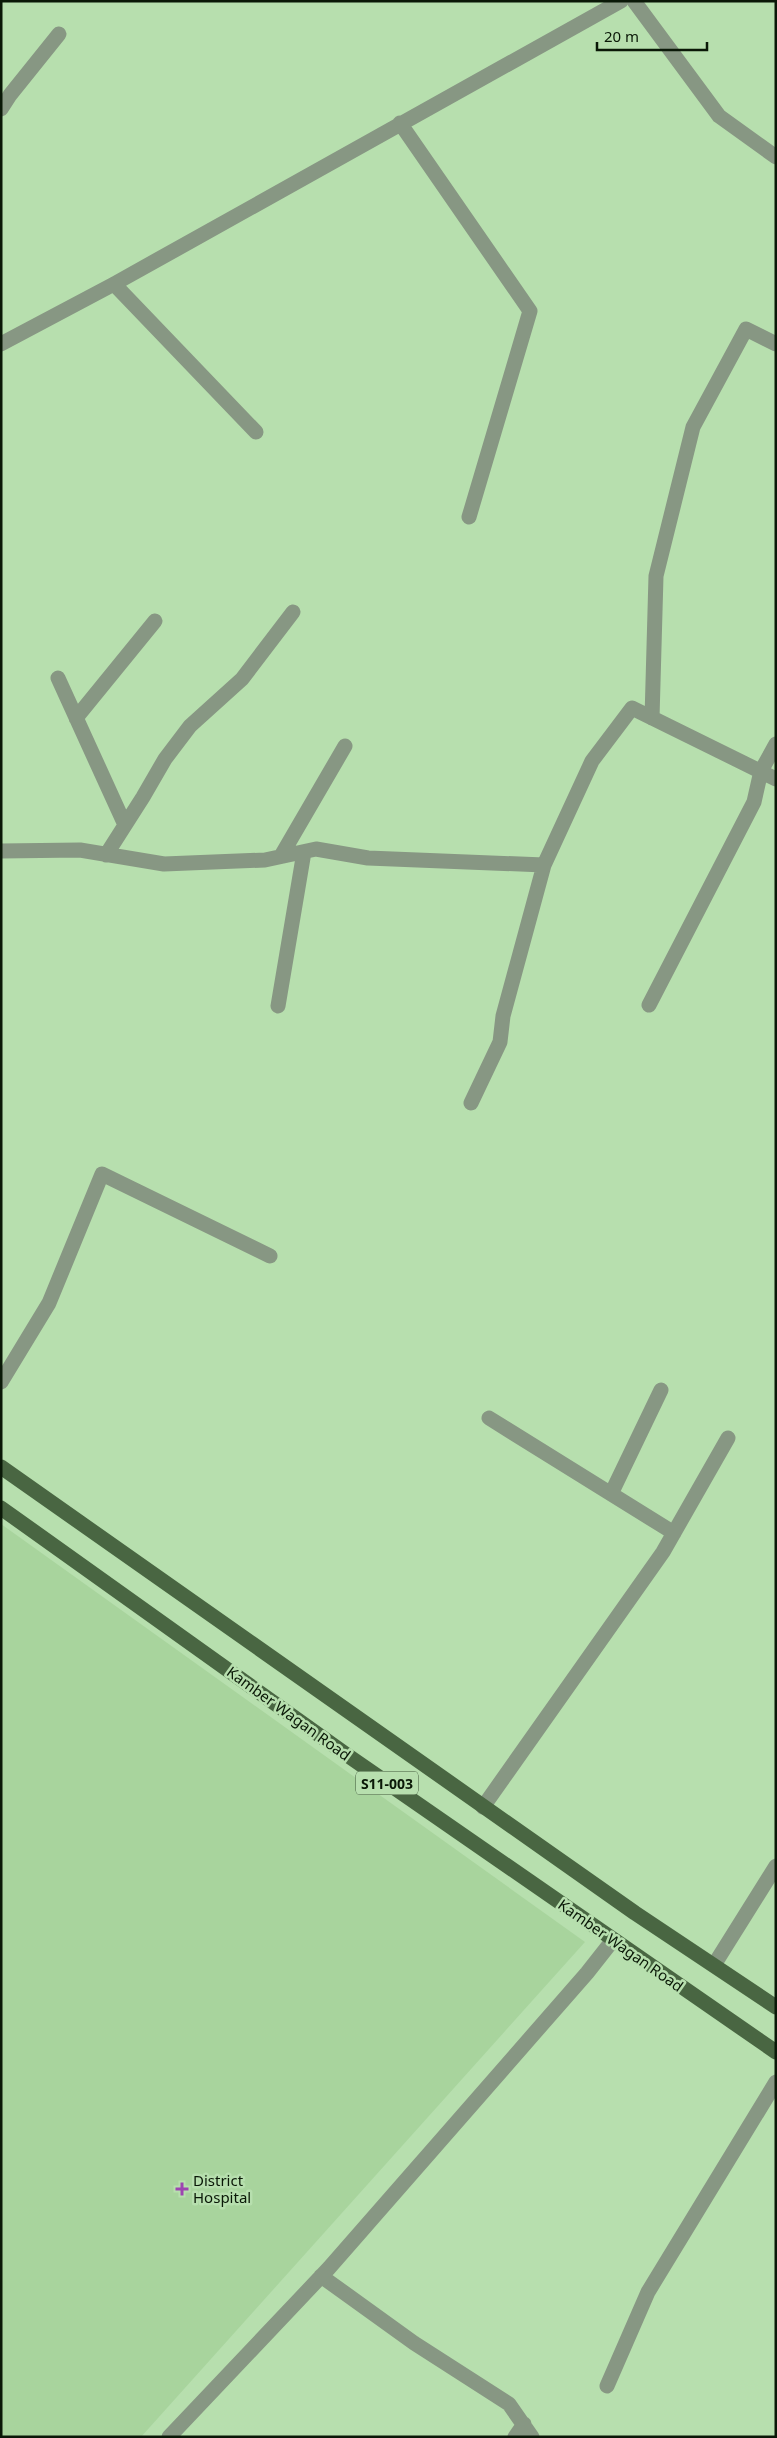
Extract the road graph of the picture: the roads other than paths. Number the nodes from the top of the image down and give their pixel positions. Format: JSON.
{"nodes":[{"id":1,"x":621,"y":1,"type":"edge"},
{"id":2,"x":634,"y":1,"type":"edge"},
{"id":3,"x":59,"y":34,"type":"dead end"},
{"id":4,"x":1,"y":109,"type":"edge"},
{"id":5,"x":400,"y":123,"type":"junction"},
{"id":6,"x":776,"y":157,"type":"edge"},
{"id":7,"x":114,"y":284,"type":"junction"},
{"id":8,"x":1,"y":344,"type":"edge"},
{"id":9,"x":776,"y":344,"type":"edge"},
{"id":10,"x":256,"y":432,"type":"dead end"},
{"id":11,"x":469,"y":517,"type":"dead end"},
{"id":12,"x":293,"y":612,"type":"dead end"},
{"id":13,"x":155,"y":621,"type":"dead end"},
{"id":14,"x":58,"y":678,"type":"dead end"},
{"id":15,"x":76,"y":718,"type":"junction"},
{"id":16,"x":652,"y":718,"type":"junction"},
{"id":17,"x":776,"y":744,"type":"edge"},
{"id":18,"x":345,"y":746,"type":"dead end"},
{"id":19,"x":761,"y":771,"type":"junction"},
{"id":20,"x":776,"y":778,"type":"edge"},
{"id":21,"x":125,"y":825,"type":"junction"},
{"id":22,"x":1,"y":852,"type":"edge"},
{"id":23,"x":304,"y":852,"type":"junction"},
{"id":24,"x":106,"y":855,"type":"junction"},
{"id":25,"x":281,"y":856,"type":"junction"},
{"id":26,"x":544,"y":865,"type":"junction"},
{"id":27,"x":649,"y":1005,"type":"dead end"},
{"id":28,"x":278,"y":1006,"type":"dead end"},
{"id":29,"x":471,"y":1103,"type":"dead end"},
{"id":30,"x":270,"y":1256,"type":"dead end"},
{"id":31,"x":1,"y":1382,"type":"edge"},
{"id":32,"x":661,"y":1390,"type":"dead end"},
{"id":33,"x":489,"y":1418,"type":"dead end"},
{"id":34,"x":728,"y":1438,"type":"dead end"},
{"id":35,"x":1,"y":1467,"type":"edge"},
{"id":36,"x":611,"y":1494,"type":"junction"},
{"id":37,"x":1,"y":1508,"type":"edge"},
{"id":38,"x":674,"y":1532,"type":"junction"},
{"id":39,"x":483,"y":1807,"type":"junction"},
{"id":40,"x":776,"y":1866,"type":"edge"},
{"id":41,"x":613,"y":1940,"type":"junction"},
{"id":42,"x":714,"y":1965,"type":"junction"},
{"id":43,"x":776,"y":2008,"type":"edge"},
{"id":44,"x":776,"y":2052,"type":"edge"},
{"id":45,"x":776,"y":2082,"type":"edge"},
{"id":46,"x":321,"y":2276,"type":"junction"},
{"id":47,"x":607,"y":2386,"type":"dead end"},
{"id":48,"x":528,"y":2430,"type":"edge"},
{"id":49,"x":169,"y":2437,"type":"edge"},
{"id":50,"x":514,"y":2437,"type":"edge"}],
"edges":[{"from":1,"to":5,"type":"street"},
{"from":2,"to":6,"type":"street"},
{"from":3,"to":4,"type":"street"},
{"from":5,"to":7,"type":"street"},
{"from":5,"to":11,"type":"street"},
{"from":7,"to":8,"type":"street"},
{"from":7,"to":10,"type":"street"},
{"from":9,"to":16,"type":"street"},
{"from":12,"to":21,"type":"street"},
{"from":13,"to":15,"type":"street"},
{"from":14,"to":15,"type":"street"},
{"from":15,"to":21,"type":"street"},
{"from":16,"to":19,"type":"street"},
{"from":16,"to":26,"type":"street"},
{"from":17,"to":19,"type":"street"},
{"from":18,"to":25,"type":"street"},
{"from":19,"to":20,"type":"street"},
{"from":19,"to":27,"type":"street"},
{"from":21,"to":24,"type":"street"},
{"from":22,"to":24,"type":"street"},
{"from":23,"to":25,"type":"street"},
{"from":23,"to":26,"type":"street"},
{"from":23,"to":28,"type":"street"},
{"from":24,"to":25,"type":"street"},
{"from":26,"to":29,"type":"street"},
{"from":30,"to":31,"type":"street"},
{"from":32,"to":36,"type":"street"},
{"from":33,"to":36,"type":"street"},
{"from":34,"to":38,"type":"street"},
{"from":35,"to":39,"type":"main road","number":"S11-003"},
{"from":36,"to":38,"type":"street"},
{"from":37,"to":41,"type":"main road","name":"Kamber Wagan Road","number":"S11-003"},
{"from":38,"to":39,"type":"street"},
{"from":39,"to":42,"type":"main road","number":"S11-003"},
{"from":40,"to":42,"type":"street"},
{"from":41,"to":44,"type":"main road","name":"Kamber Wagan Road","number":"S11-003"},
{"from":41,"to":46,"type":"street"},
{"from":42,"to":43,"type":"main road","number":"S11-003"},
{"from":45,"to":47,"type":"street"},
{"from":46,"to":48,"type":"street"},
{"from":46,"to":49,"type":"street"},
{"from":48,"to":50,"type":"street"}]}
